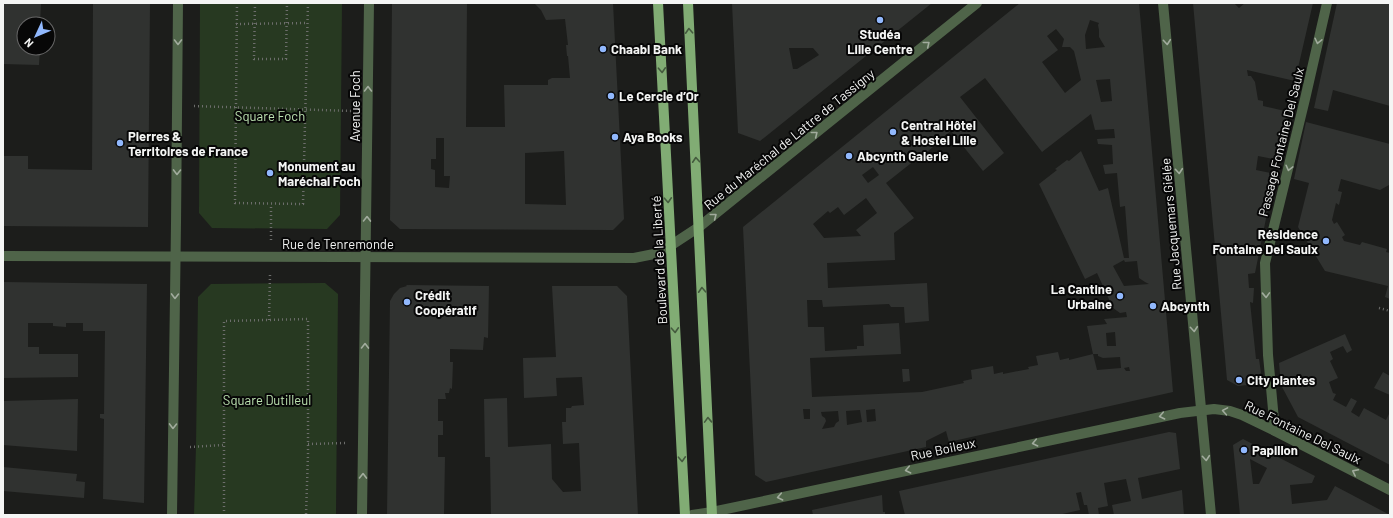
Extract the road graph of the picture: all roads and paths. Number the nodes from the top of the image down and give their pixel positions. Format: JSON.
{"nodes":[{"id":1,"x":178,"y":3,"type":"edge"},
{"id":2,"x":237,"y":3,"type":"edge"},
{"id":3,"x":255,"y":3,"type":"edge"},
{"id":4,"x":287,"y":3,"type":"edge"},
{"id":5,"x":308,"y":3,"type":"edge"},
{"id":6,"x":369,"y":3,"type":"edge"},
{"id":7,"x":658,"y":3,"type":"edge"},
{"id":8,"x":688,"y":3,"type":"edge"},
{"id":9,"x":977,"y":3,"type":"edge"},
{"id":10,"x":1163,"y":3,"type":"edge"},
{"id":11,"x":1327,"y":3,"type":"edge"},
{"id":12,"x":308,"y":23,"type":"junction"},
{"id":13,"x":236,"y":24,"type":"junction"},
{"id":14,"x":255,"y":24,"type":"junction"},
{"id":15,"x":287,"y":24,"type":"junction"},
{"id":16,"x":178,"y":107,"type":"junction"},
{"id":17,"x":235,"y":108,"type":"junction"},
{"id":18,"x":306,"y":110,"type":"junction"},
{"id":19,"x":368,"y":112,"type":"junction"},
{"id":20,"x":699,"y":228,"type":"junction"},
{"id":21,"x":670,"y":246,"type":"junction"},
{"id":22,"x":3,"y":256,"type":"edge"},
{"id":23,"x":176,"y":257,"type":"junction"},
{"id":24,"x":366,"y":258,"type":"junction"},
{"id":25,"x":1379,"y":308,"type":"dead end"},
{"id":26,"x":1390,"y":311,"type":"edge"},
{"id":27,"x":1200,"y":410,"type":"junction"},
{"id":28,"x":1275,"y":431,"type":"junction"},
{"id":29,"x":364,"y":443,"type":"junction"},
{"id":30,"x":308,"y":444,"type":"junction"},
{"id":31,"x":224,"y":445,"type":"junction"},
{"id":32,"x":173,"y":447,"type":"junction"},
{"id":33,"x":1390,"y":490,"type":"edge"},
{"id":34,"x":712,"y":514,"type":"edge"},
{"id":35,"x":172,"y":515,"type":"edge"},
{"id":36,"x":224,"y":515,"type":"edge"},
{"id":37,"x":306,"y":515,"type":"edge"},
{"id":38,"x":362,"y":515,"type":"edge"},
{"id":39,"x":685,"y":515,"type":"edge"},
{"id":40,"x":692,"y":515,"type":"edge"},
{"id":41,"x":1211,"y":515,"type":"edge"}],
"edges":[{"from":1,"to":16,"type":"street","one_way":true},
{"from":2,"to":13,"type":"path"},
{"from":3,"to":14,"type":"path"},
{"from":4,"to":15,"type":"path"},
{"from":5,"to":12,"type":"path"},
{"from":19,"to":6,"type":"street","name":"Avenue Foch","one_way":true},
{"from":7,"to":21,"type":"main road","name":"Boulevard de la Liberté","one_way":true},
{"from":20,"to":8,"type":"main road","one_way":true},
{"from":20,"to":9,"type":"street","name":"Rue du Maréchal de Lattre de Tassigny","one_way":true},
{"from":10,"to":27,"type":"street","name":"Rue Jacquemars Giélée","one_way":true},
{"from":11,"to":28,"type":"street","name":"Passage Fontaine Del Saulx","one_way":true},
{"from":12,"to":15,"type":"path"},
{"from":12,"to":18,"type":"path"},
{"from":13,"to":14,"type":"path"},
{"from":13,"to":17,"type":"path"},
{"from":14,"to":15,"type":"path"},
{"from":14,"to":15,"type":"path"},
{"from":16,"to":17,"type":"path"},
{"from":16,"to":23,"type":"street","one_way":true},
{"from":17,"to":18,"type":"path"},
{"from":17,"to":18,"type":"path"},
{"from":18,"to":19,"type":"path"},
{"from":24,"to":19,"type":"street","name":"Avenue Foch","one_way":true},
{"from":20,"to":21,"type":"street","name":"Rue du Maréchal de Lattre de Tassigny"},
{"from":34,"to":20,"type":"main road","one_way":true},
{"from":21,"to":24,"type":"street","name":"Rue de Tenremonde"},
{"from":21,"to":39,"type":"main road","name":"Boulevard de la Liberté","one_way":true},
{"from":22,"to":23,"type":"street","name":"Rue de Tenremonde"},
{"from":23,"to":24,"type":"street","name":"Rue de Tenremonde"},
{"from":23,"to":32,"type":"street","one_way":true},
{"from":29,"to":24,"type":"street","one_way":true},
{"from":25,"to":26,"type":"path"},
{"from":28,"to":27,"type":"street","name":"Rue Fontaine Del Saulx","one_way":true},
{"from":27,"to":34,"type":"street","name":"Rue Boileux","one_way":true},
{"from":27,"to":41,"type":"street","name":"Rue Jacquemars Giélée","one_way":true},
{"from":33,"to":28,"type":"street","name":"Rue Fontaine Del Saulx","one_way":true},
{"from":29,"to":30,"type":"path"},
{"from":38,"to":29,"type":"street","one_way":true},
{"from":30,"to":31,"type":"path"},
{"from":30,"to":37,"type":"path"},
{"from":31,"to":32,"type":"path"},
{"from":31,"to":36,"type":"path"},
{"from":32,"to":35,"type":"street"},
{"from":34,"to":40,"type":"street","name":"Rue Boileux"}]}
